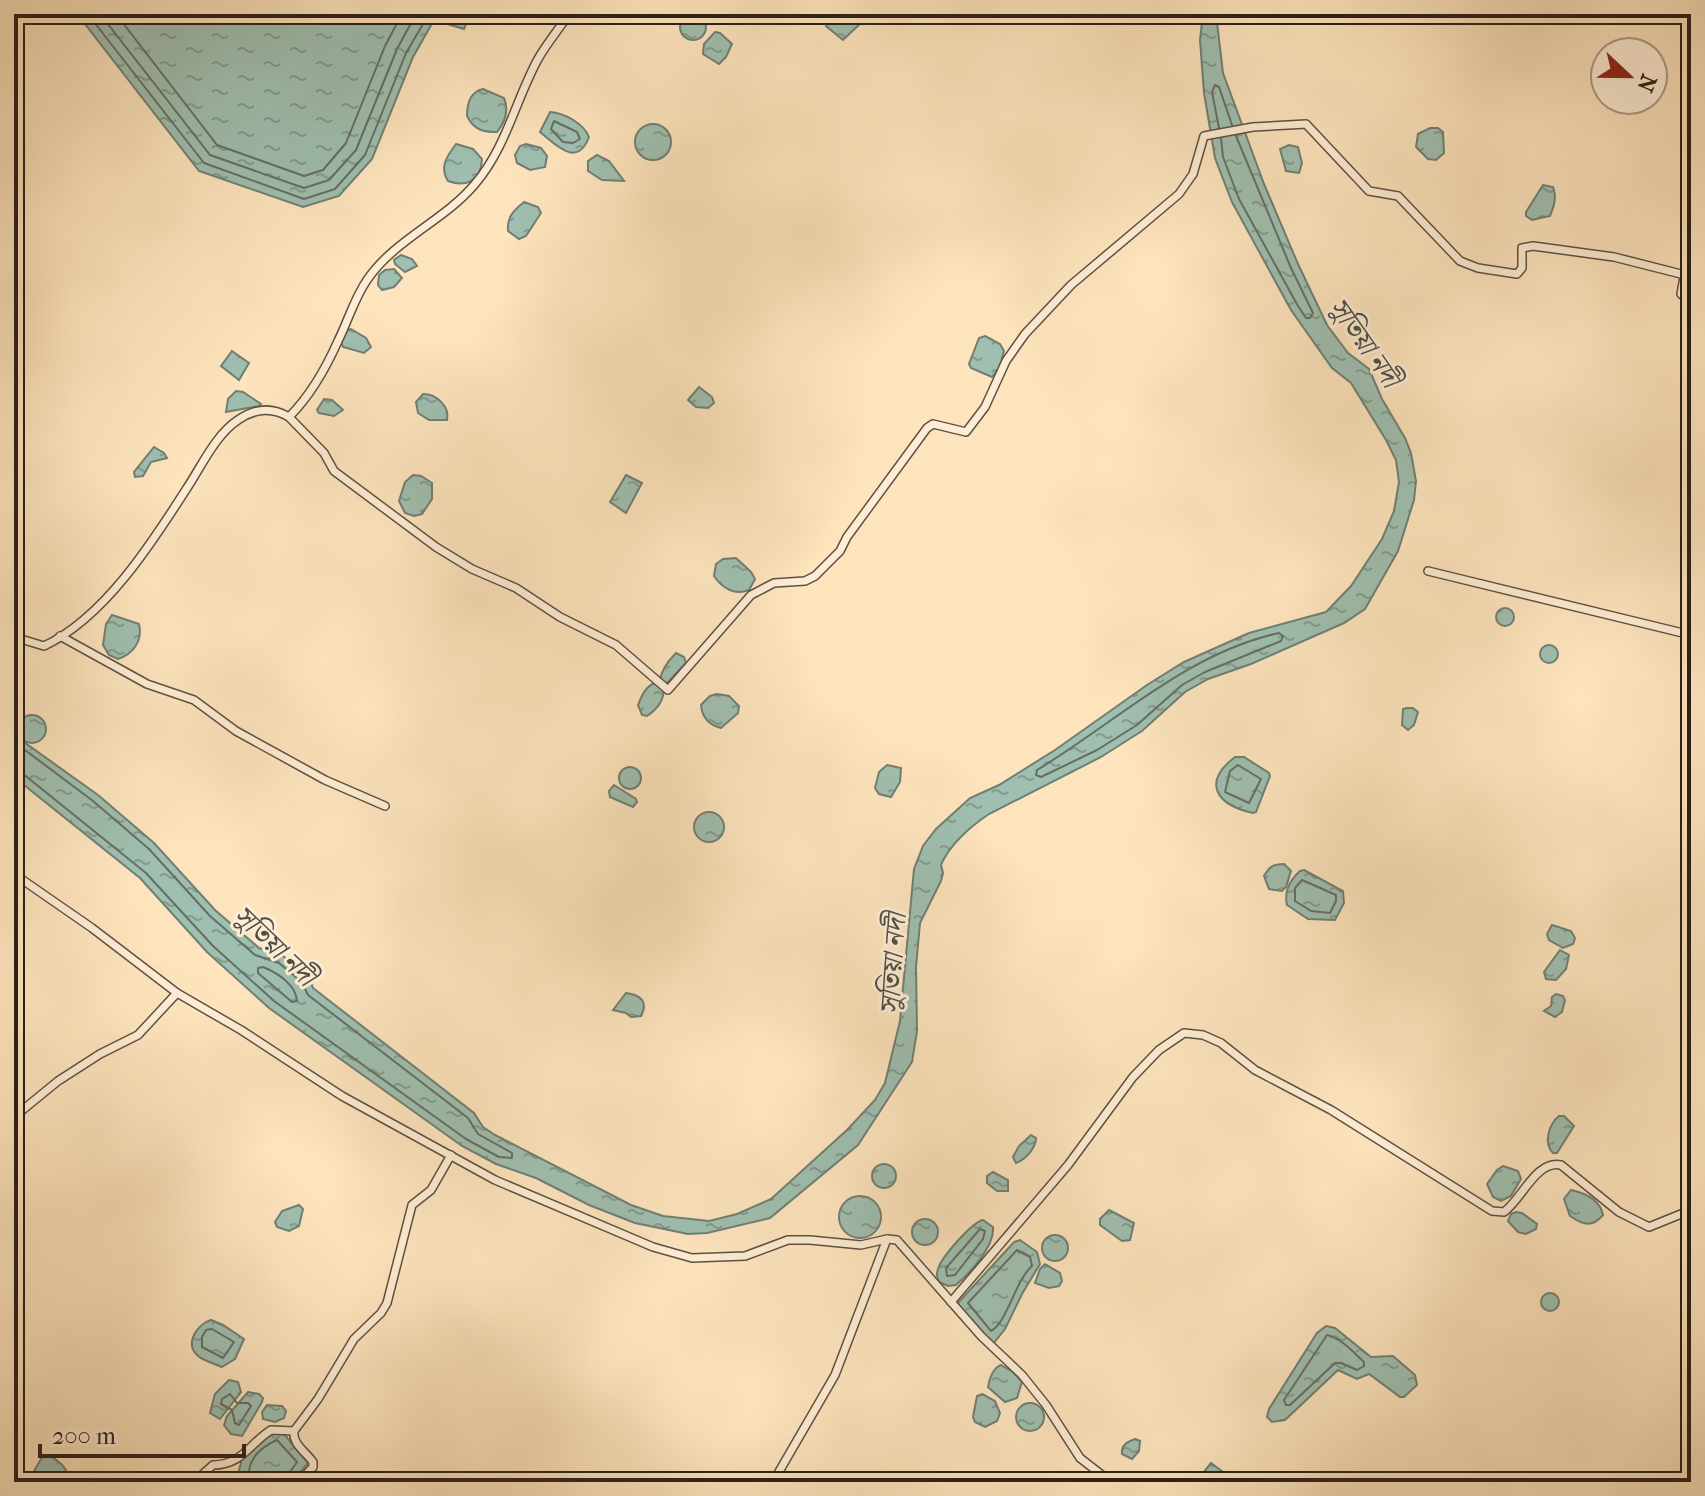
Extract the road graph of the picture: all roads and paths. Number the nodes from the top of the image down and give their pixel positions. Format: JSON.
{"nodes":[{"id":1,"x":569,"y":14,"type":"edge"},
{"id":2,"x":1691,"y":302,"type":"edge"},
{"id":3,"x":289,"y":417,"type":"junction"},
{"id":4,"x":1428,"y":571,"type":"dead end"},
{"id":5,"x":1691,"y":635,"type":"edge"},
{"id":6,"x":60,"y":636,"type":"junction"},
{"id":7,"x":14,"y":637,"type":"edge"},
{"id":8,"x":385,"y":806,"type":"dead end"},
{"id":9,"x":14,"y":874,"type":"edge"},
{"id":10,"x":177,"y":993,"type":"junction"},
{"id":11,"x":14,"y":1117,"type":"edge"},
{"id":12,"x":451,"y":1155,"type":"junction"},
{"id":13,"x":1691,"y":1210,"type":"edge"},
{"id":14,"x":887,"y":1239,"type":"junction"},
{"id":15,"x":951,"y":1302,"type":"junction"},
{"id":16,"x":294,"y":1431,"type":"junction"},
{"id":17,"x":194,"y":1482,"type":"edge"},
{"id":18,"x":299,"y":1482,"type":"edge"},
{"id":19,"x":773,"y":1482,"type":"edge"},
{"id":20,"x":1111,"y":1482,"type":"edge"}],
"edges":[{"from":1,"to":3,"type":"street"},
{"from":2,"to":3,"type":"street"},
{"from":3,"to":6,"type":"street"},
{"from":4,"to":5,"type":"street"},
{"from":6,"to":7,"type":"street"},
{"from":6,"to":8,"type":"street"},
{"from":9,"to":10,"type":"street"},
{"from":10,"to":11,"type":"street"},
{"from":10,"to":12,"type":"street"},
{"from":12,"to":14,"type":"street"},
{"from":12,"to":16,"type":"street"},
{"from":13,"to":15,"type":"street"},
{"from":14,"to":15,"type":"street"},
{"from":14,"to":19,"type":"street"},
{"from":15,"to":20,"type":"street"},
{"from":16,"to":17,"type":"street"},
{"from":16,"to":18,"type":"street"}]}
